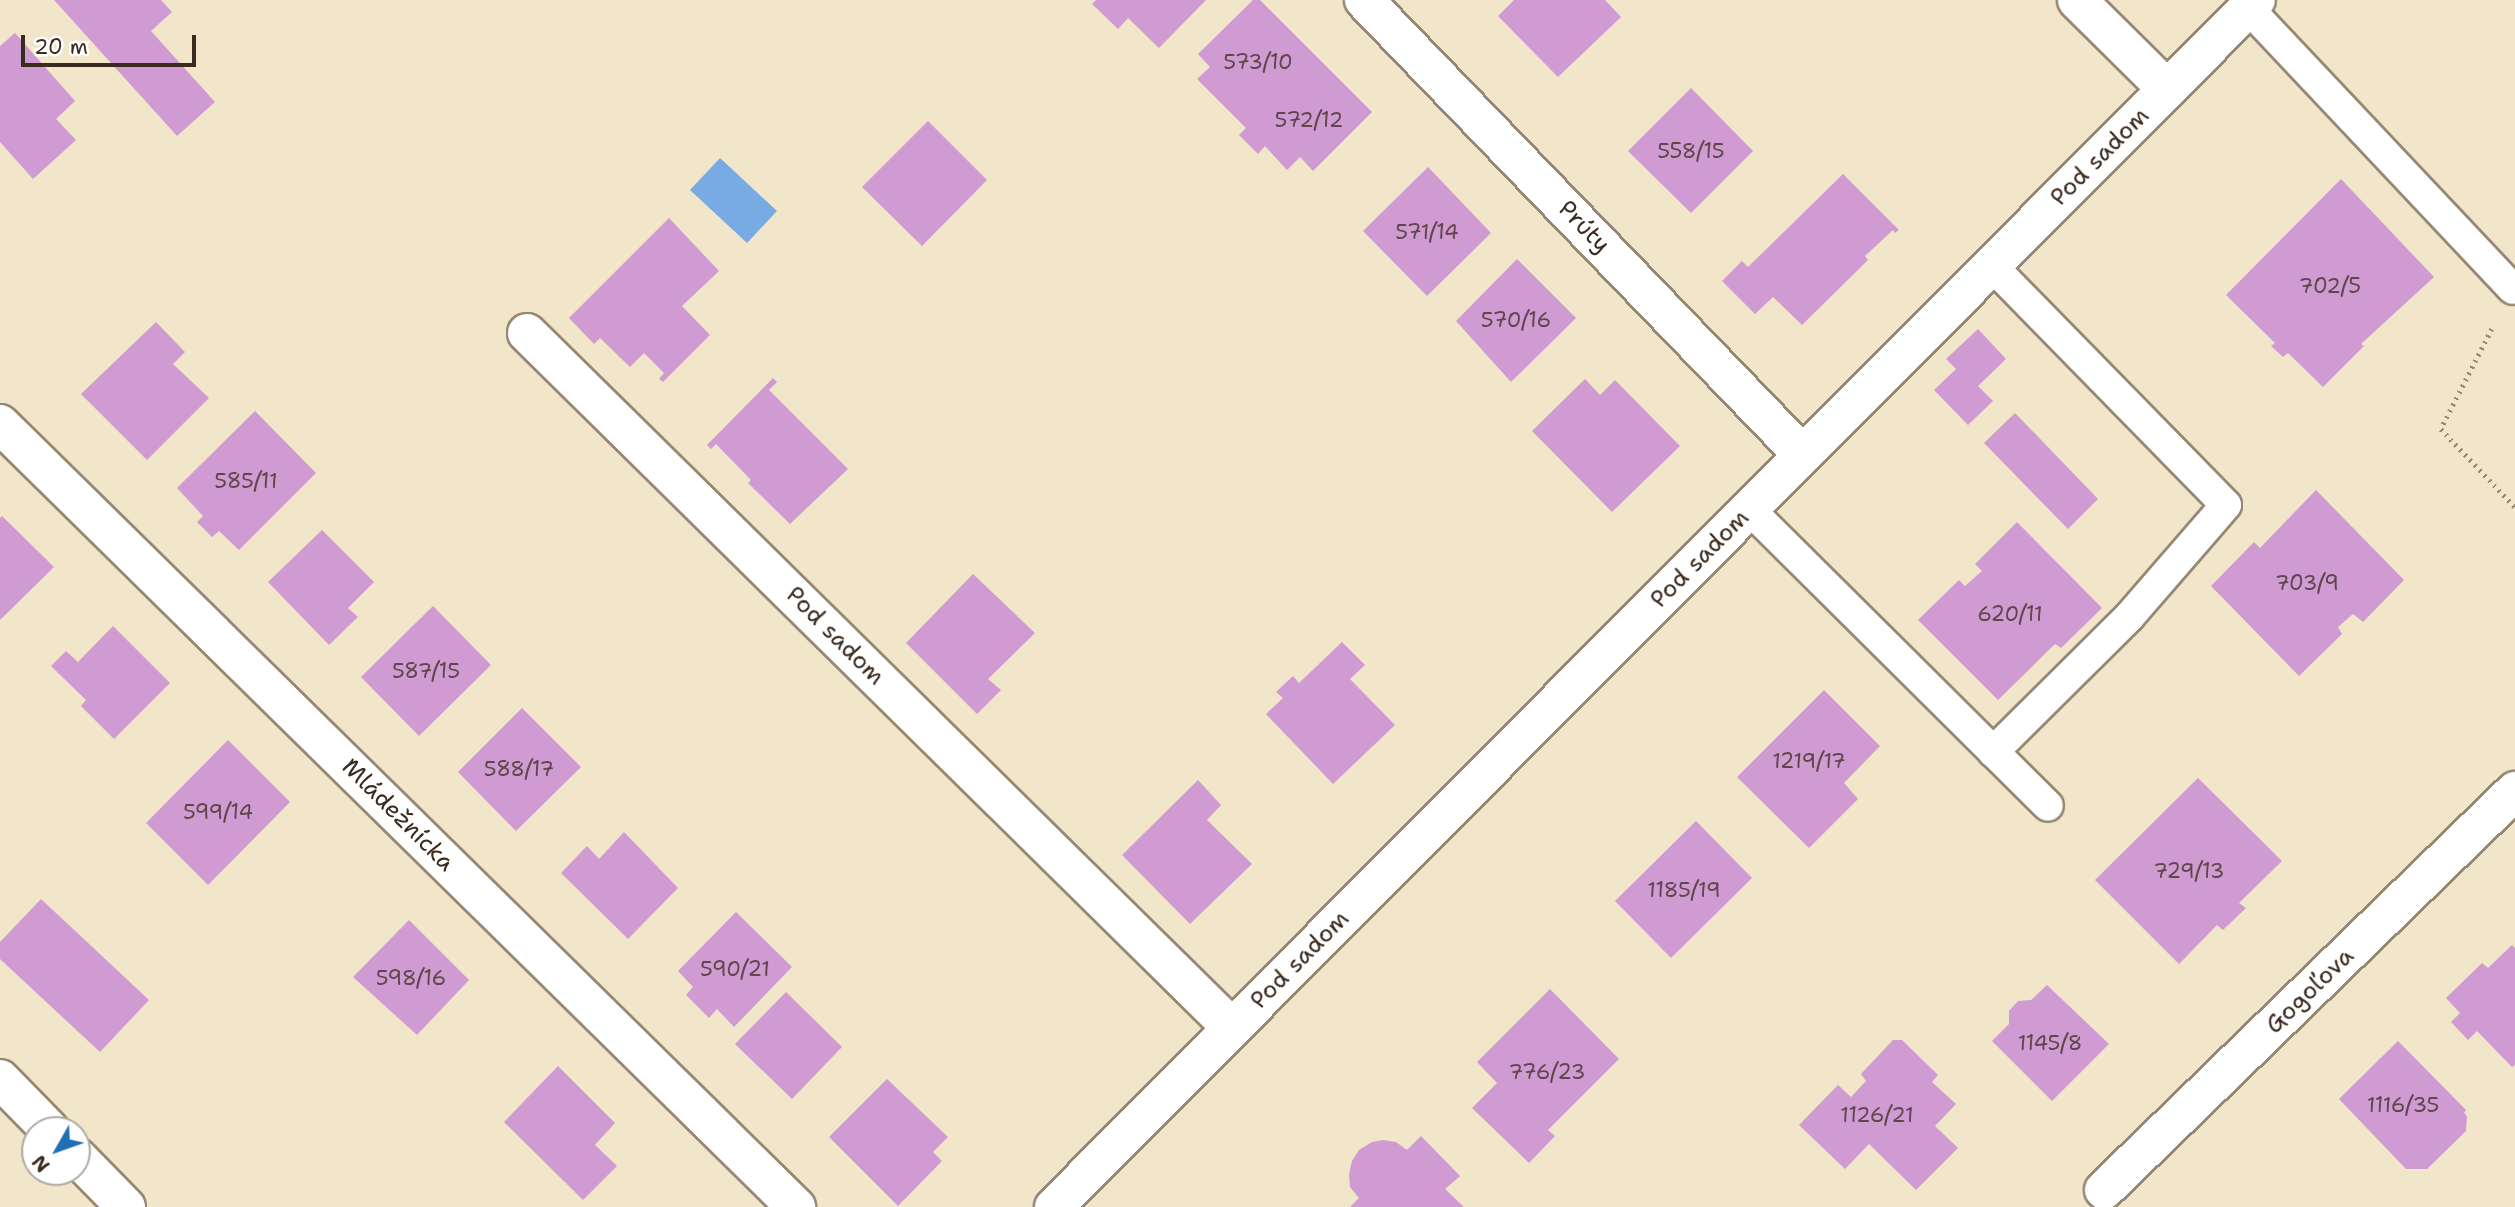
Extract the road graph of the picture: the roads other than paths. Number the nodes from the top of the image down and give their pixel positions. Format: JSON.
{"nodes":[{"id":1,"x":1364,"y":0,"type":"edge"},
{"id":2,"x":2077,"y":0,"type":"edge"},
{"id":3,"x":2252,"y":4,"type":"edge"},
{"id":4,"x":2167,"y":89,"type":"junction"},
{"id":5,"x":1992,"y":266,"type":"junction"},
{"id":6,"x":2512,"y":289,"type":"road end"},
{"id":7,"x":527,"y":333,"type":"dead end"},
{"id":8,"x":0,"y":424,"type":"edge"},
{"id":9,"x":1803,"y":455,"type":"junction"},
{"id":10,"x":1749,"y":509,"type":"junction"},
{"id":11,"x":1993,"y":752,"type":"junction"},
{"id":12,"x":2515,"y":791,"type":"edge"},
{"id":13,"x":2048,"y":806,"type":"dead end"},
{"id":14,"x":1232,"y":1028,"type":"junction"},
{"id":15,"x":0,"y":1079,"type":"edge"},
{"id":16,"x":36,"y":1116,"type":"edge"},
{"id":17,"x":91,"y":1171,"type":"edge"},
{"id":18,"x":2104,"y":1190,"type":"dead end"},
{"id":19,"x":126,"y":1207,"type":"edge"},
{"id":20,"x":796,"y":1207,"type":"edge"},
{"id":21,"x":1054,"y":1207,"type":"edge"}],
"edges":[{"from":1,"to":9,"type":"street","name":"Prúty"},
{"from":2,"to":4,"type":"street","name":"Pod sadom"},
{"from":3,"to":4,"type":"street","name":"Pod sadom"},
{"from":3,"to":6,"type":"lane"},
{"from":4,"to":5,"type":"street","name":"Pod sadom"},
{"from":5,"to":9,"type":"street","name":"Pod sadom"},
{"from":5,"to":11,"type":"lane"},
{"from":7,"to":14,"type":"street","name":"Pod sadom"},
{"from":8,"to":20,"type":"street","name":"Mládežnícka"},
{"from":9,"to":10,"type":"street","name":"Pod sadom"},
{"from":10,"to":11,"type":"lane"},
{"from":10,"to":14,"type":"street","name":"Pod sadom"},
{"from":11,"to":13,"type":"lane"},
{"from":12,"to":18,"type":"street","name":"Gogoľova"},
{"from":14,"to":21,"type":"street","name":"Pod sadom"},
{"from":15,"to":16,"type":"street"},
{"from":17,"to":19,"type":"street"}]}
